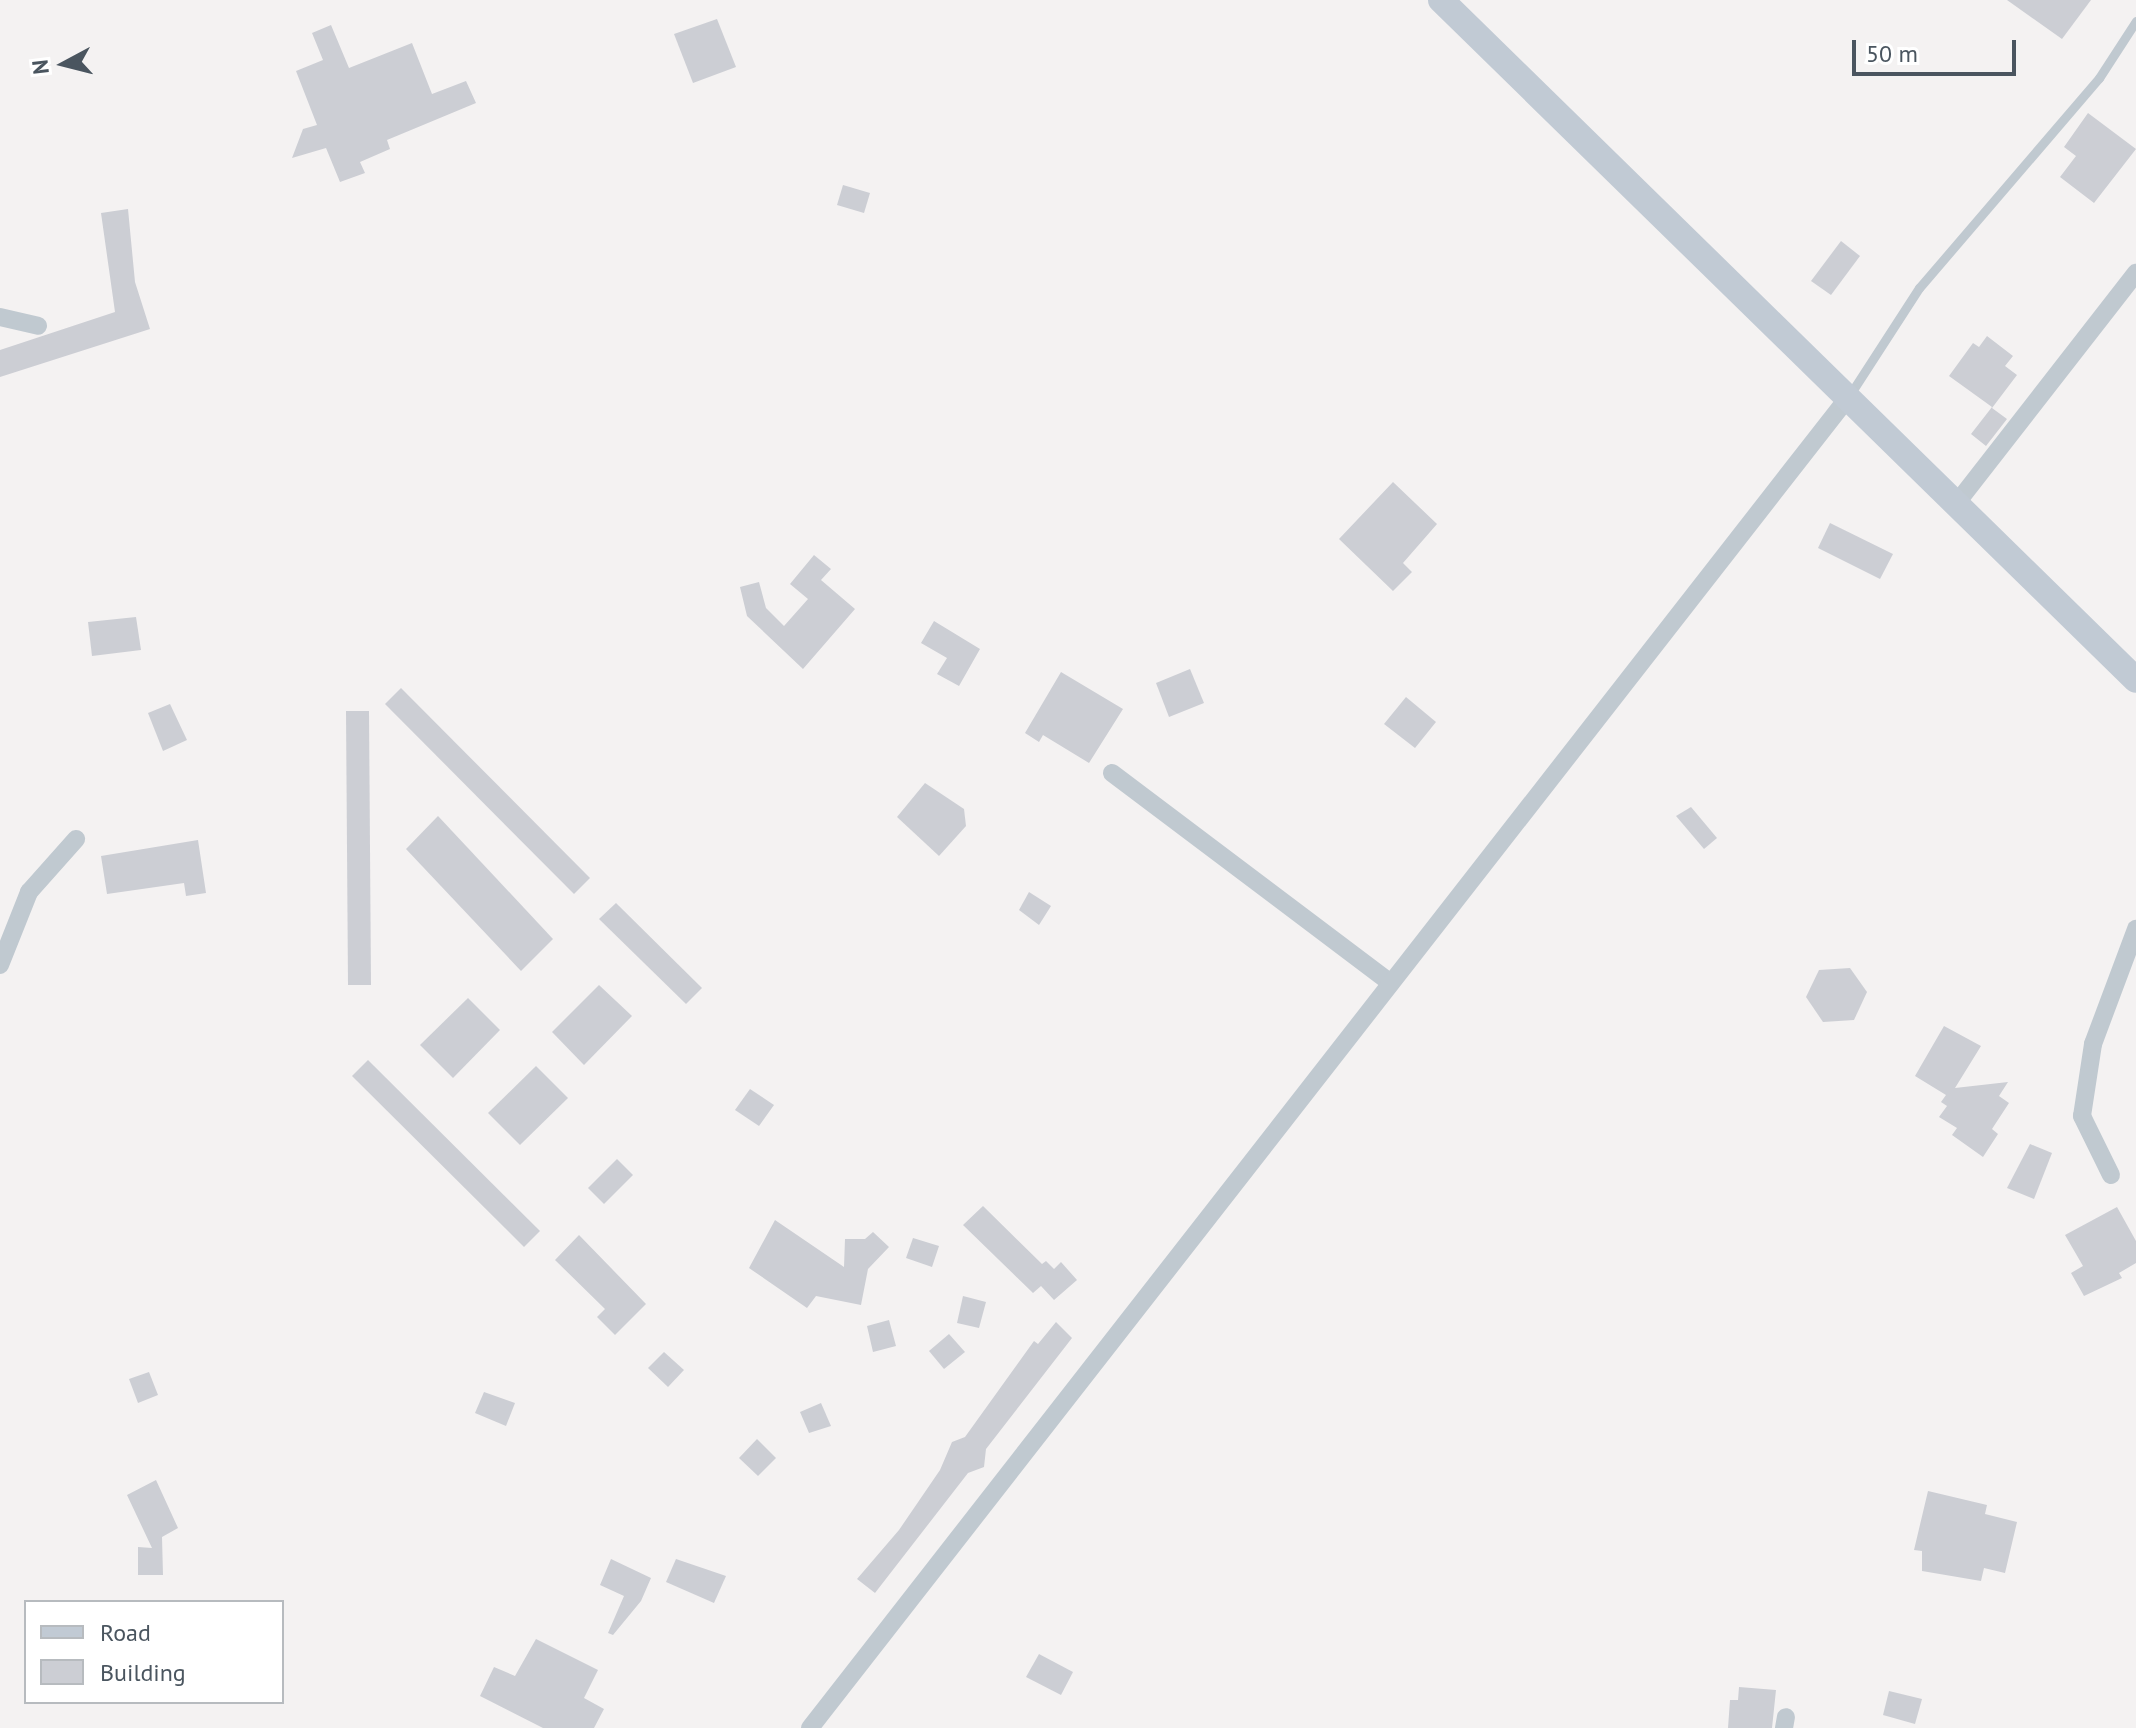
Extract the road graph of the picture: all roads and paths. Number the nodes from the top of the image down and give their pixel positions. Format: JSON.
{"nodes":[{"id":1,"x":1441,"y":0,"type":"edge"},
{"id":2,"x":2136,"y":21,"type":"edge"},
{"id":3,"x":2136,"y":273,"type":"edge"},
{"id":4,"x":0,"y":317,"type":"edge"},
{"id":5,"x":38,"y":326,"type":"dead end"},
{"id":6,"x":1847,"y":399,"type":"junction"},
{"id":7,"x":1956,"y":504,"type":"junction"},
{"id":8,"x":2136,"y":680,"type":"edge"},
{"id":9,"x":1112,"y":773,"type":"dead end"},
{"id":10,"x":76,"y":839,"type":"dead end"},
{"id":11,"x":2136,"y":929,"type":"edge"},
{"id":12,"x":0,"y":965,"type":"edge"},
{"id":13,"x":1391,"y":983,"type":"junction"},
{"id":14,"x":2111,"y":1175,"type":"dead end"},
{"id":15,"x":810,"y":1728,"type":"edge"}],
"edges":[{"from":1,"to":6,"type":"street"},
{"from":2,"to":6,"type":"lane"},
{"from":3,"to":7,"type":"street"},
{"from":4,"to":5,"type":"street"},
{"from":6,"to":7,"type":"street"},
{"from":6,"to":13,"type":"street"},
{"from":7,"to":8,"type":"street"},
{"from":9,"to":13,"type":"street"},
{"from":10,"to":12,"type":"street"},
{"from":11,"to":14,"type":"street"},
{"from":13,"to":15,"type":"street"}]}
